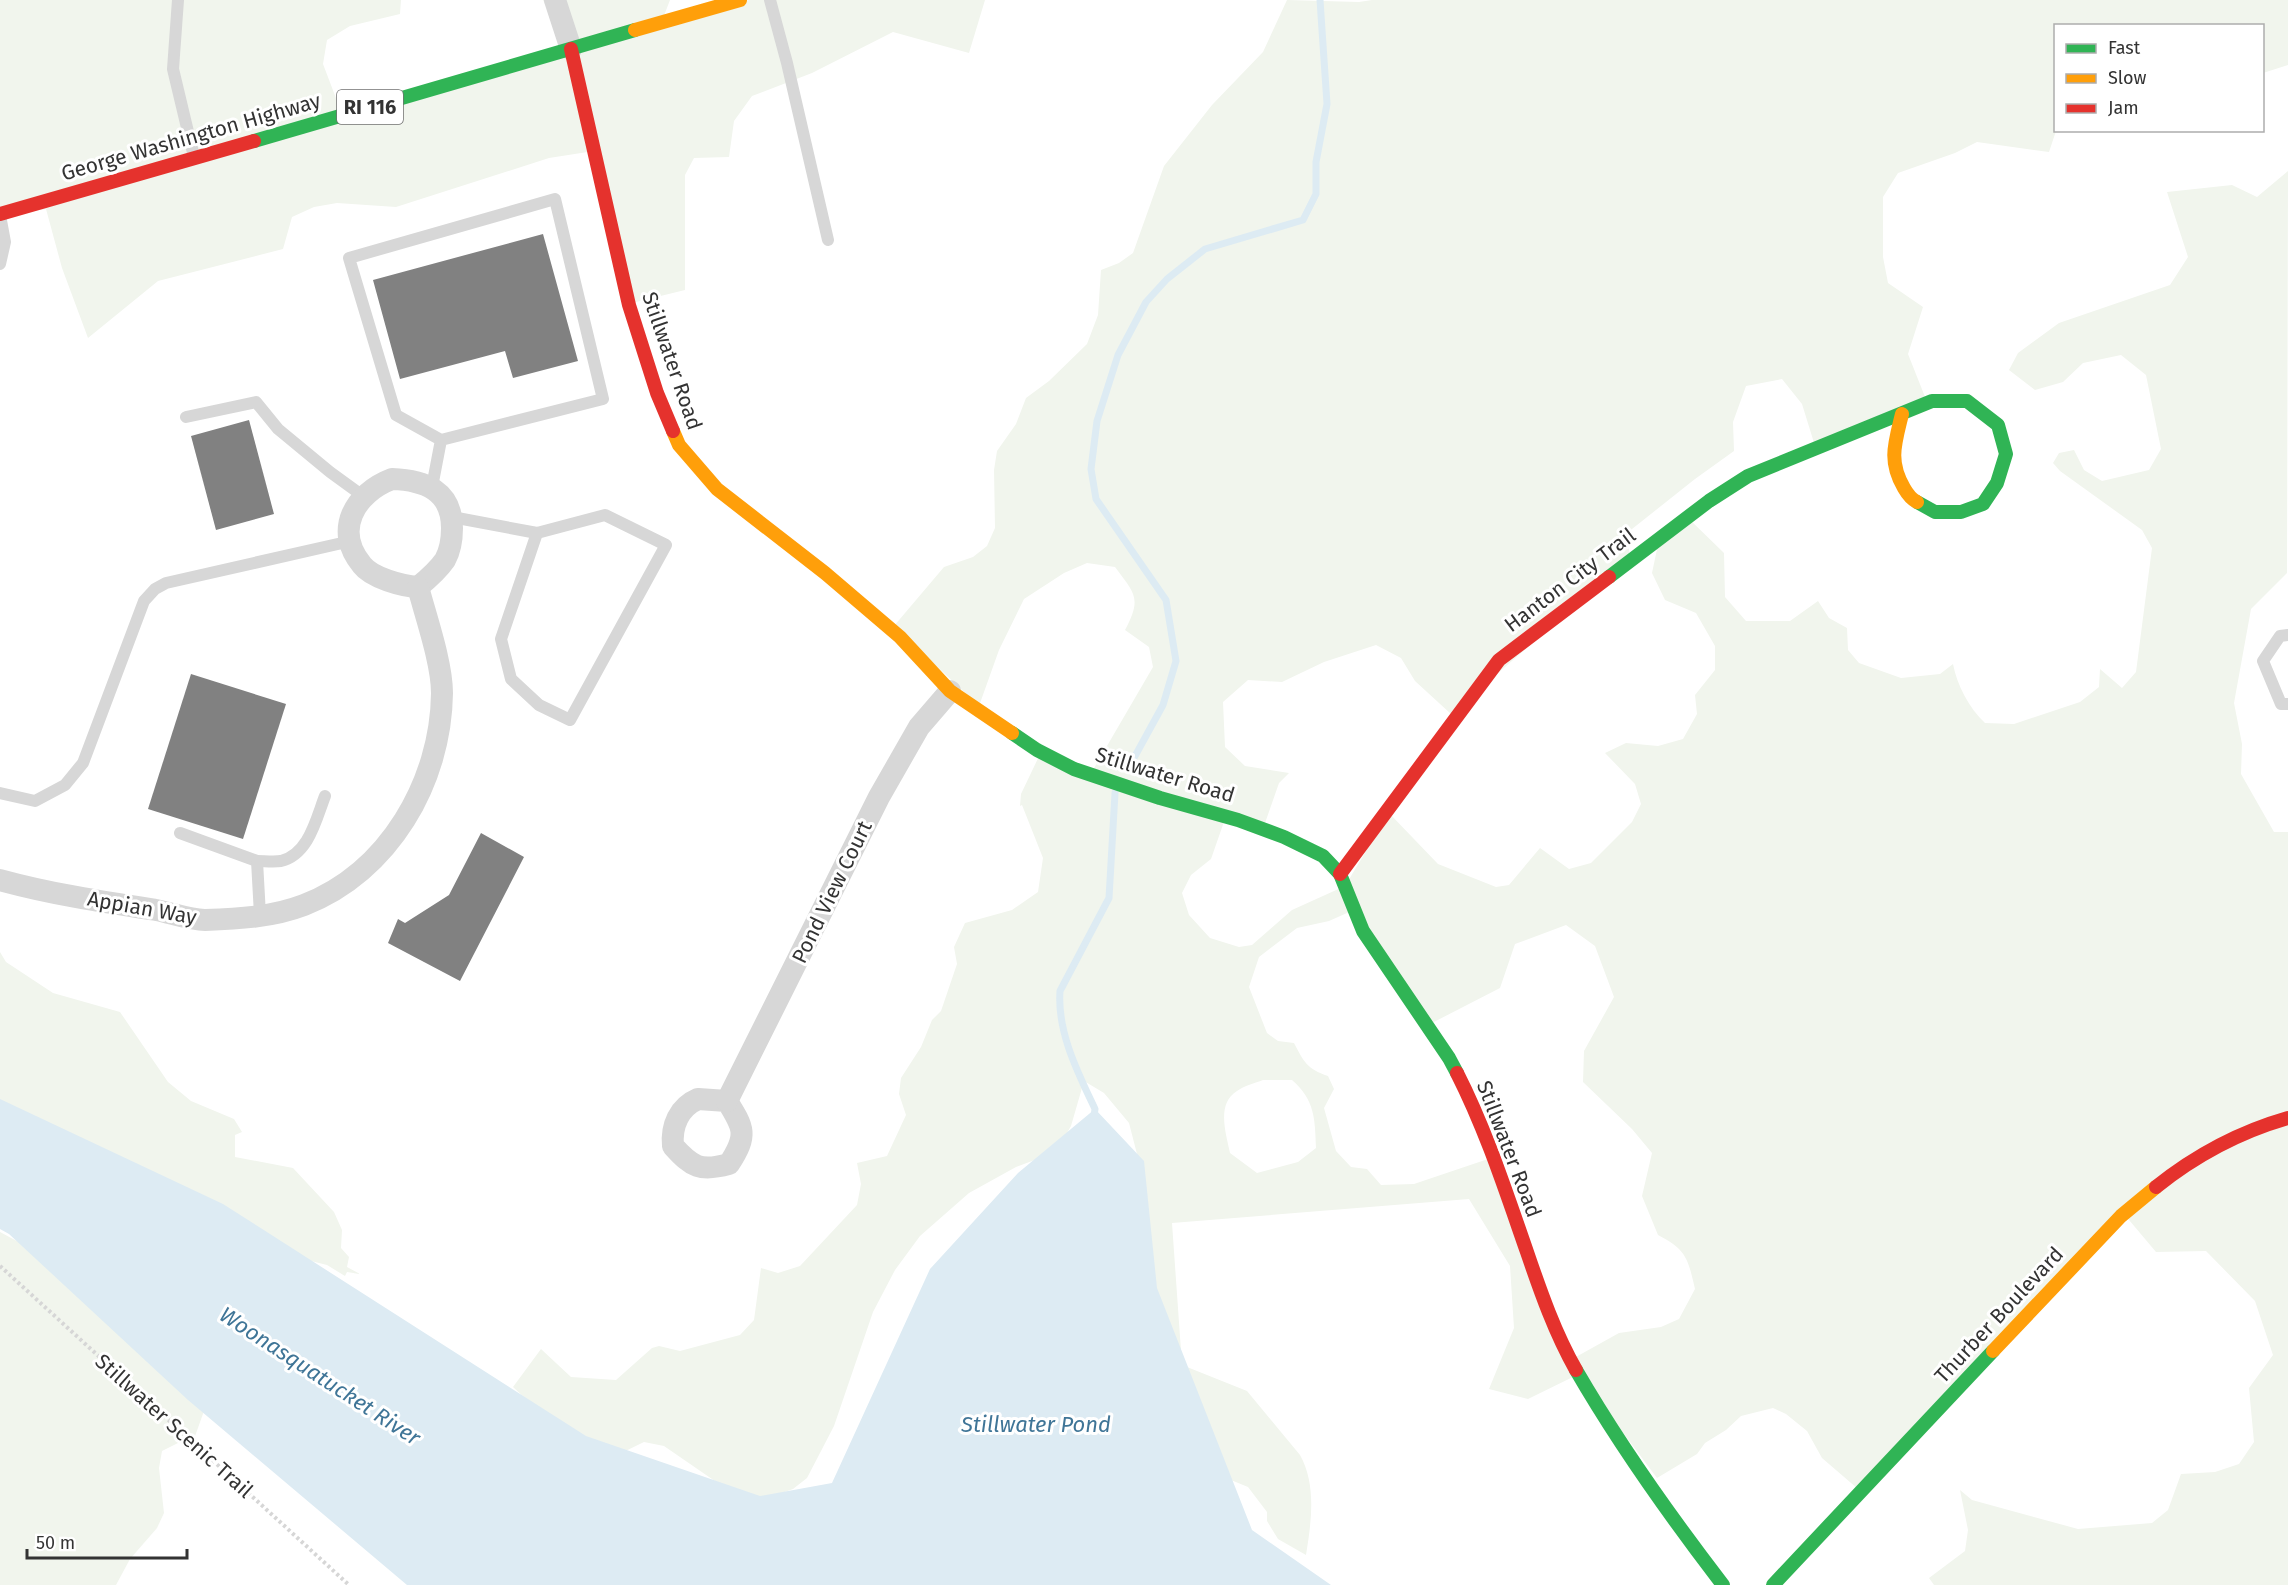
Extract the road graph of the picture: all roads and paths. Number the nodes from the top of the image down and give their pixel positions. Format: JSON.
{"nodes":[{"id":1,"x":178,"y":0,"type":"edge"},
{"id":2,"x":555,"y":0,"type":"edge"},
{"id":3,"x":740,"y":0,"type":"edge"},
{"id":4,"x":770,"y":0,"type":"edge"},
{"id":5,"x":571,"y":49,"type":"junction"},
{"id":6,"x":194,"y":159,"type":"junction"},
{"id":7,"x":0,"y":214,"type":"edge"},
{"id":8,"x":828,"y":240,"type":"dead end"},
{"id":9,"x":0,"y":264,"type":"edge"},
{"id":10,"x":1902,"y":414,"type":"junction"},
{"id":11,"x":186,"y":417,"type":"dead end"},
{"id":12,"x":441,"y":440,"type":"junction"},
{"id":13,"x":432,"y":487,"type":"junction"},
{"id":14,"x":363,"y":496,"type":"junction"},
{"id":15,"x":452,"y":518,"type":"junction"},
{"id":16,"x":537,"y":533,"type":"junction"},
{"id":17,"x":351,"y":541,"type":"junction"},
{"id":18,"x":418,"y":587,"type":"junction"},
{"id":19,"x":2288,"y":635,"type":"edge"},
{"id":20,"x":950,"y":691,"type":"junction"},
{"id":21,"x":2288,"y":704,"type":"edge"},
{"id":22,"x":0,"y":793,"type":"edge"},
{"id":23,"x":325,"y":796,"type":"dead end"},
{"id":24,"x":180,"y":833,"type":"dead end"},
{"id":25,"x":257,"y":861,"type":"junction"},
{"id":26,"x":1340,"y":874,"type":"junction"},
{"id":27,"x":0,"y":880,"type":"edge"},
{"id":28,"x":260,"y":915,"type":"junction"},
{"id":29,"x":727,"y":1101,"type":"dead end"},
{"id":30,"x":2288,"y":1118,"type":"edge"},
{"id":31,"x":0,"y":1266,"type":"edge"},
{"id":32,"x":349,"y":1585,"type":"edge"},
{"id":33,"x":1723,"y":1585,"type":"edge"},
{"id":34,"x":1773,"y":1585,"type":"edge"}],
"edges":[{"from":1,"to":6,"type":"lane"},
{"from":2,"to":5,"type":"street"},
{"from":3,"to":5,"type":"street","name":"George Washington Highway","number":"RI 116"},
{"from":4,"to":8,"type":"lane"},
{"from":5,"to":6,"type":"street","name":"George Washington Highway","number":"RI 116"},
{"from":5,"to":20,"type":"street","name":"Stillwater Road"},
{"from":6,"to":7,"type":"street","name":"George Washington Highway","number":"RI 116"},
{"from":7,"to":9,"type":"lane"},
{"from":10,"to":10,"type":"street"},
{"from":10,"to":26,"type":"street","name":"Hanton City Trail"},
{"from":11,"to":14,"type":"lane"},
{"from":12,"to":12,"type":"lane"},
{"from":12,"to":13,"type":"lane"},
{"from":13,"to":14,"type":"street"},
{"from":13,"to":15,"type":"street"},
{"from":14,"to":17,"type":"street"},
{"from":15,"to":16,"type":"lane"},
{"from":15,"to":18,"type":"street"},
{"from":16,"to":16,"type":"lane"},
{"from":17,"to":18,"type":"street"},
{"from":17,"to":22,"type":"lane"},
{"from":18,"to":28,"type":"street","name":"Appian Way"},
{"from":19,"to":21,"type":"lane"},
{"from":20,"to":26,"type":"street","name":"Stillwater Road"},
{"from":20,"to":29,"type":"street","name":"Pond View Court"},
{"from":23,"to":25,"type":"lane"},
{"from":24,"to":25,"type":"lane"},
{"from":25,"to":28,"type":"lane"},
{"from":26,"to":33,"type":"street","name":"Stillwater Road"},
{"from":27,"to":28,"type":"street","name":"Appian Way"},
{"from":30,"to":34,"type":"street","name":"Thurber Boulevard"},
{"from":31,"to":32,"type":"path","name":"Stillwater Scenic Trail"}]}
